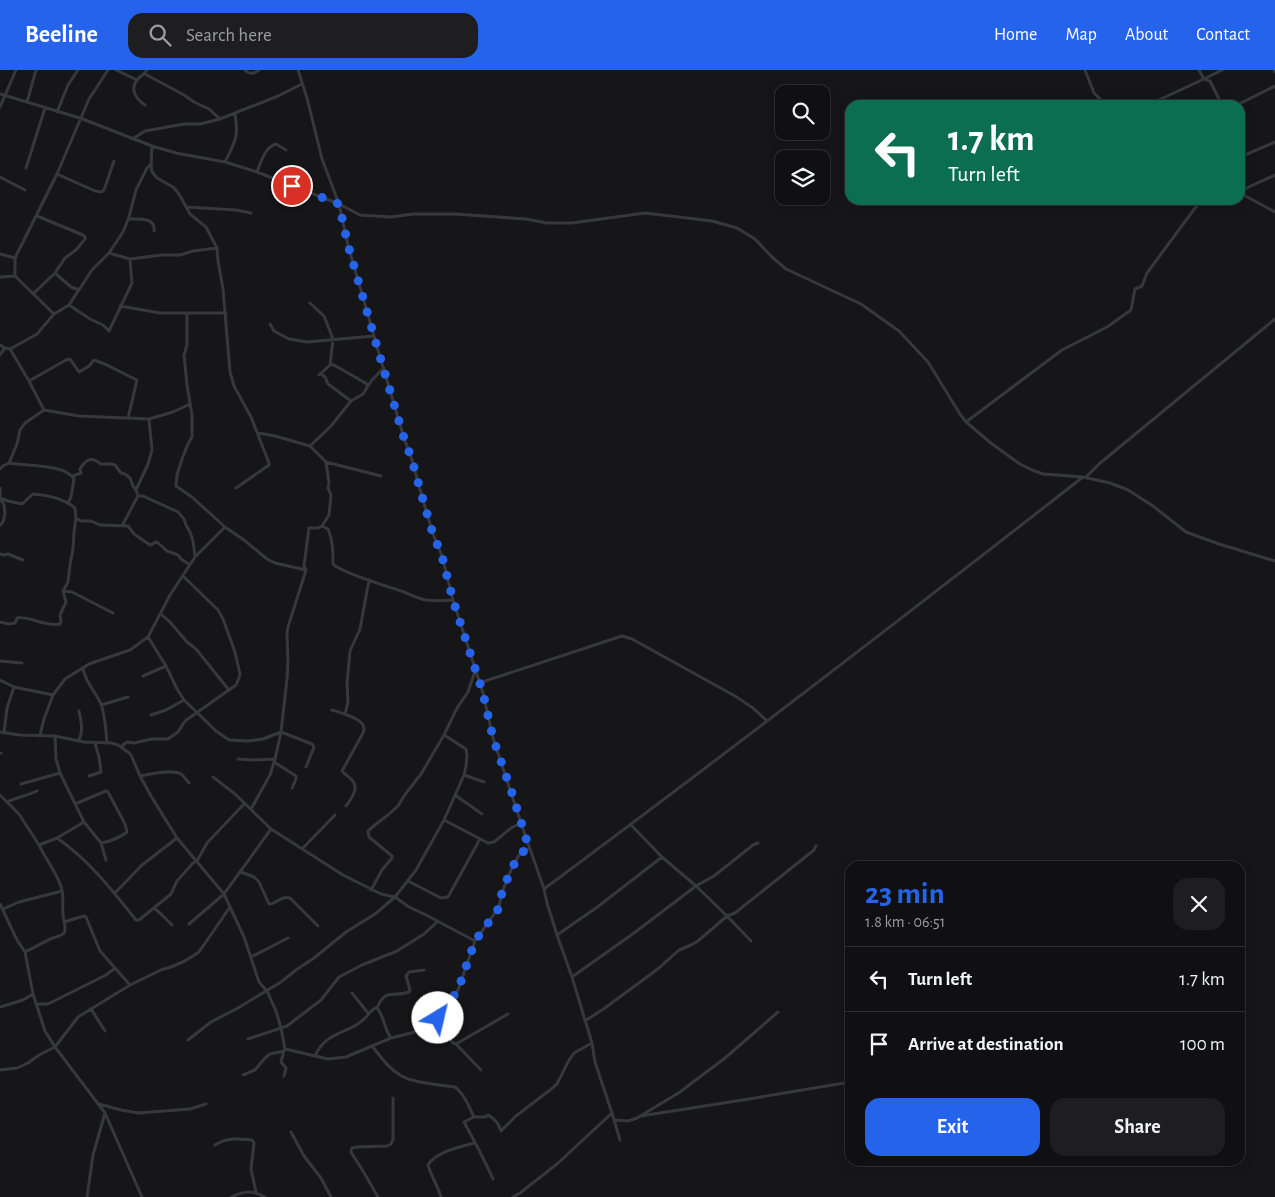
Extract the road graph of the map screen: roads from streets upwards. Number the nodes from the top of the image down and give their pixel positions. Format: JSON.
{"nodes":[{"id":1,"x":16,"y":70,"type":"edge"},
{"id":2,"x":36,"y":70,"type":"edge"},
{"id":3,"x":78,"y":70,"type":"edge"},
{"id":4,"x":108,"y":70,"type":"edge"},
{"id":5,"x":116,"y":70,"type":"edge"},
{"id":6,"x":245,"y":70,"type":"edge"},
{"id":7,"x":259,"y":70,"type":"edge"},
{"id":8,"x":298,"y":70,"type":"edge"},
{"id":9,"x":1085,"y":70,"type":"edge"},
{"id":10,"x":1199,"y":70,"type":"edge"},
{"id":11,"x":1222,"y":70,"type":"edge"},
{"id":12,"x":146,"y":72,"type":"edge"},
{"id":13,"x":1204,"y":79,"type":"junction"},
{"id":14,"x":137,"y":80,"type":"junction"},
{"id":15,"x":302,"y":84,"type":"junction"},
{"id":16,"x":1275,"y":86,"type":"edge"},
{"id":17,"x":0,"y":94,"type":"edge"},
{"id":18,"x":5,"y":94,"type":"junction"},
{"id":19,"x":1101,"y":100,"type":"edge"},
{"id":20,"x":1159,"y":100,"type":"edge"},
{"id":21,"x":1220,"y":100,"type":"edge"},
{"id":22,"x":1245,"y":101,"type":"edge"},
{"id":23,"x":27,"y":102,"type":"junction"},
{"id":24,"x":144,"y":105,"type":"dead end"},
{"id":25,"x":0,"y":107,"type":"edge"},
{"id":26,"x":45,"y":108,"type":"junction"},
{"id":27,"x":57,"y":112,"type":"junction"},
{"id":28,"x":235,"y":114,"type":"junction"},
{"id":29,"x":80,"y":118,"type":"junction"},
{"id":30,"x":220,"y":119,"type":"junction"},
{"id":31,"x":133,"y":138,"type":"junction"},
{"id":32,"x":1275,"y":142,"type":"edge"},
{"id":33,"x":152,"y":146,"type":"junction"},
{"id":34,"x":286,"y":150,"type":"dead end"},
{"id":35,"x":1245,"y":155,"type":"edge"},
{"id":36,"x":114,"y":161,"type":"dead end"},
{"id":37,"x":225,"y":162,"type":"junction"},
{"id":38,"x":151,"y":165,"type":"junction"},
{"id":39,"x":26,"y":168,"type":"dead end"},
{"id":40,"x":256,"y":172,"type":"junction"},
{"id":41,"x":57,"y":174,"type":"junction"},
{"id":42,"x":1275,"y":176,"type":"edge"},
{"id":43,"x":0,"y":177,"type":"edge"},
{"id":44,"x":25,"y":190,"type":"dead end"},
{"id":45,"x":1245,"y":190,"type":"edge"},
{"id":46,"x":1245,"y":195,"type":"edge"},
{"id":47,"x":339,"y":204,"type":"junction"},
{"id":48,"x":1197,"y":205,"type":"edge"},
{"id":49,"x":186,"y":206,"type":"junction"},
{"id":50,"x":1275,"y":212,"type":"edge"},
{"id":51,"x":251,"y":213,"type":"dead end"},
{"id":52,"x":37,"y":216,"type":"junction"},
{"id":53,"x":128,"y":219,"type":"junction"},
{"id":54,"x":154,"y":232,"type":"dead end"},
{"id":55,"x":217,"y":248,"type":"junction"},
{"id":56,"x":109,"y":252,"type":"junction"},
{"id":57,"x":0,"y":254,"type":"edge"},
{"id":58,"x":16,"y":258,"type":"junction"},
{"id":59,"x":130,"y":259,"type":"junction"},
{"id":60,"x":55,"y":273,"type":"junction"},
{"id":61,"x":15,"y":276,"type":"junction"},
{"id":62,"x":0,"y":278,"type":"edge"},
{"id":63,"x":79,"y":290,"type":"junction"},
{"id":64,"x":33,"y":294,"type":"junction"},
{"id":65,"x":310,"y":303,"type":"dead end"},
{"id":66,"x":69,"y":305,"type":"junction"},
{"id":67,"x":120,"y":306,"type":"junction"},
{"id":68,"x":187,"y":313,"type":"junction"},
{"id":69,"x":226,"y":313,"type":"junction"},
{"id":70,"x":54,"y":314,"type":"junction"},
{"id":71,"x":1275,"y":320,"type":"edge"},
{"id":72,"x":270,"y":324,"type":"dead end"},
{"id":73,"x":374,"y":336,"type":"junction"},
{"id":74,"x":333,"y":339,"type":"junction"},
{"id":75,"x":0,"y":345,"type":"edge"},
{"id":76,"x":5,"y":348,"type":"junction"},
{"id":77,"x":10,"y":349,"type":"junction"},
{"id":78,"x":0,"y":355,"type":"edge"},
{"id":79,"x":330,"y":365,"type":"junction"},
{"id":80,"x":384,"y":368,"type":"junction"},
{"id":81,"x":30,"y":381,"type":"junction"},
{"id":82,"x":367,"y":388,"type":"junction"},
{"id":83,"x":351,"y":401,"type":"junction"},
{"id":84,"x":190,"y":404,"type":"junction"},
{"id":85,"x":44,"y":410,"type":"junction"},
{"id":86,"x":128,"y":418,"type":"junction"},
{"id":87,"x":149,"y":419,"type":"junction"},
{"id":88,"x":966,"y":422,"type":"junction"},
{"id":89,"x":258,"y":433,"type":"junction"},
{"id":90,"x":310,"y":446,"type":"junction"},
{"id":91,"x":326,"y":462,"type":"junction"},
{"id":92,"x":9,"y":463,"type":"junction"},
{"id":93,"x":0,"y":469,"type":"edge"},
{"id":94,"x":73,"y":476,"type":"junction"},
{"id":95,"x":381,"y":476,"type":"dead end"},
{"id":96,"x":1084,"y":477,"type":"junction"},
{"id":97,"x":0,"y":488,"type":"edge"},
{"id":98,"x":236,"y":488,"type":"dead end"},
{"id":99,"x":136,"y":490,"type":"junction"},
{"id":100,"x":138,"y":496,"type":"junction"},
{"id":101,"x":0,"y":498,"type":"edge"},
{"id":102,"x":68,"y":503,"type":"junction"},
{"id":103,"x":76,"y":518,"type":"junction"},
{"id":104,"x":0,"y":526,"type":"edge"},
{"id":105,"x":122,"y":526,"type":"junction"},
{"id":106,"x":322,"y":526,"type":"junction"},
{"id":107,"x":225,"y":527,"type":"junction"},
{"id":108,"x":0,"y":554,"type":"edge"},
{"id":109,"x":195,"y":557,"type":"junction"},
{"id":110,"x":23,"y":560,"type":"dead end"},
{"id":111,"x":1275,"y":560,"type":"edge"},
{"id":112,"x":190,"y":565,"type":"junction"},
{"id":113,"x":306,"y":570,"type":"junction"},
{"id":114,"x":183,"y":576,"type":"junction"},
{"id":115,"x":369,"y":580,"type":"junction"},
{"id":116,"x":63,"y":591,"type":"junction"},
{"id":117,"x":453,"y":600,"type":"junction"},
{"id":118,"x":113,"y":614,"type":"dead end"},
{"id":119,"x":161,"y":614,"type":"junction"},
{"id":120,"x":0,"y":622,"type":"edge"},
{"id":121,"x":148,"y":637,"type":"junction"},
{"id":122,"x":0,"y":661,"type":"edge"},
{"id":123,"x":22,"y":663,"type":"dead end"},
{"id":124,"x":166,"y":666,"type":"junction"},
{"id":125,"x":83,"y":668,"type":"junction"},
{"id":126,"x":475,"y":671,"type":"junction"},
{"id":127,"x":143,"y":676,"type":"dead end"},
{"id":128,"x":0,"y":680,"type":"edge"},
{"id":129,"x":479,"y":683,"type":"junction"},
{"id":130,"x":14,"y":687,"type":"junction"},
{"id":131,"x":229,"y":690,"type":"junction"},
{"id":132,"x":53,"y":695,"type":"junction"},
{"id":133,"x":128,"y":697,"type":"dead end"},
{"id":134,"x":184,"y":700,"type":"junction"},
{"id":135,"x":101,"y":705,"type":"junction"},
{"id":136,"x":332,"y":710,"type":"dead end"},
{"id":137,"x":79,"y":711,"type":"dead end"},
{"id":138,"x":197,"y":713,"type":"junction"},
{"id":139,"x":345,"y":714,"type":"junction"},
{"id":140,"x":151,"y":715,"type":"dead end"},
{"id":141,"x":767,"y":721,"type":"junction"},
{"id":142,"x":2,"y":732,"type":"edge"},
{"id":143,"x":281,"y":732,"type":"junction"},
{"id":144,"x":40,"y":735,"type":"junction"},
{"id":145,"x":444,"y":735,"type":"junction"},
{"id":146,"x":55,"y":736,"type":"junction"},
{"id":147,"x":78,"y":741,"type":"junction"},
{"id":148,"x":107,"y":742,"type":"junction"},
{"id":149,"x":95,"y":743,"type":"junction"},
{"id":150,"x":122,"y":747,"type":"junction"},
{"id":151,"x":238,"y":759,"type":"dead end"},
{"id":152,"x":275,"y":761,"type":"junction"},
{"id":153,"x":306,"y":767,"type":"dead end"},
{"id":154,"x":60,"y":772,"type":"junction"},
{"id":155,"x":464,"y":774,"type":"junction"},
{"id":156,"x":89,"y":776,"type":"dead end"},
{"id":157,"x":140,"y":776,"type":"junction"},
{"id":158,"x":213,"y":777,"type":"dead end"},
{"id":159,"x":484,"y":782,"type":"dead end"},
{"id":160,"x":189,"y":783,"type":"dead end"},
{"id":161,"x":21,"y":784,"type":"dead end"},
{"id":162,"x":292,"y":788,"type":"dead end"},
{"id":163,"x":37,"y":791,"type":"dead end"},
{"id":164,"x":0,"y":795,"type":"edge"},
{"id":165,"x":455,"y":795,"type":"junction"},
{"id":166,"x":7,"y":802,"type":"junction"},
{"id":167,"x":75,"y":804,"type":"junction"},
{"id":168,"x":244,"y":804,"type":"junction"},
{"id":169,"x":346,"y":806,"type":"dead end"},
{"id":170,"x":251,"y":809,"type":"junction"},
{"id":171,"x":482,"y":814,"type":"dead end"},
{"id":172,"x":335,"y":815,"type":"dead end"},
{"id":173,"x":444,"y":820,"type":"junction"},
{"id":174,"x":84,"y":822,"type":"junction"},
{"id":175,"x":521,"y":823,"type":"junction"},
{"id":176,"x":631,"y":825,"type":"junction"},
{"id":177,"x":271,"y":829,"type":"junction"},
{"id":178,"x":56,"y":838,"type":"junction"},
{"id":179,"x":177,"y":838,"type":"junction"},
{"id":180,"x":480,"y":839,"type":"junction"},
{"id":181,"x":101,"y":843,"type":"junction"},
{"id":182,"x":758,"y":843,"type":"dead end"},
{"id":183,"x":39,"y":845,"type":"junction"},
{"id":184,"x":816,"y":846,"type":"dead end"},
{"id":185,"x":529,"y":848,"type":"junction"},
{"id":186,"x":302,"y":850,"type":"junction"},
{"id":187,"x":662,"y":858,"type":"junction"},
{"id":188,"x":106,"y":860,"type":"dead end"},
{"id":189,"x":197,"y":861,"type":"junction"},
{"id":190,"x":241,"y":872,"type":"junction"},
{"id":191,"x":408,"y":881,"type":"junction"},
{"id":192,"x":696,"y":886,"type":"junction"},
{"id":193,"x":544,"y":889,"type":"junction"},
{"id":194,"x":371,"y":890,"type":"junction"},
{"id":195,"x":62,"y":891,"type":"junction"},
{"id":196,"x":115,"y":893,"type":"junction"},
{"id":197,"x":224,"y":894,"type":"junction"},
{"id":198,"x":395,"y":897,"type":"junction"},
{"id":199,"x":0,"y":904,"type":"edge"},
{"id":200,"x":230,"y":906,"type":"junction"},
{"id":201,"x":154,"y":908,"type":"junction"},
{"id":202,"x":4,"y":909,"type":"junction"},
{"id":203,"x":727,"y":916,"type":"junction"},
{"id":204,"x":64,"y":922,"type":"junction"},
{"id":205,"x":437,"y":922,"type":"junction"},
{"id":206,"x":189,"y":924,"type":"dead end"},
{"id":207,"x":172,"y":925,"type":"dead end"},
{"id":208,"x":318,"y":926,"type":"dead end"},
{"id":209,"x":557,"y":935,"type":"junction"},
{"id":210,"x":288,"y":938,"type":"dead end"},
{"id":211,"x":475,"y":941,"type":"junction"},
{"id":212,"x":751,"y":941,"type":"dead end"},
{"id":213,"x":25,"y":952,"type":"junction"},
{"id":214,"x":251,"y":957,"type":"junction"},
{"id":215,"x":115,"y":968,"type":"junction"},
{"id":216,"x":424,"y":970,"type":"dead end"},
{"id":217,"x":572,"y":976,"type":"junction"},
{"id":218,"x":130,"y":986,"type":"junction"},
{"id":219,"x":267,"y":991,"type":"junction"},
{"id":220,"x":352,"y":993,"type":"dead end"},
{"id":221,"x":33,"y":994,"type":"junction"},
{"id":222,"x":36,"y":1004,"type":"junction"},
{"id":223,"x":0,"y":1007,"type":"edge"},
{"id":224,"x":377,"y":1008,"type":"junction"},
{"id":225,"x":91,"y":1009,"type":"junction"},
{"id":226,"x":778,"y":1012,"type":"dead end"},
{"id":227,"x":368,"y":1014,"type":"junction"},
{"id":228,"x":508,"y":1014,"type":"dead end"},
{"id":229,"x":585,"y":1021,"type":"junction"},
{"id":230,"x":439,"y":1026,"type":"junction"},
{"id":231,"x":281,"y":1028,"type":"junction"},
{"id":232,"x":106,"y":1032,"type":"dead end"},
{"id":233,"x":391,"y":1038,"type":"junction"},
{"id":234,"x":248,"y":1039,"type":"dead end"},
{"id":235,"x":188,"y":1040,"type":"dead end"},
{"id":236,"x":592,"y":1043,"type":"junction"},
{"id":237,"x":456,"y":1044,"type":"junction"},
{"id":238,"x":372,"y":1046,"type":"junction"},
{"id":239,"x":55,"y":1047,"type":"junction"},
{"id":240,"x":284,"y":1050,"type":"junction"},
{"id":241,"x":315,"y":1056,"type":"junction"},
{"id":242,"x":0,"y":1070,"type":"edge"},
{"id":243,"x":481,"y":1070,"type":"dead end"},
{"id":244,"x":243,"y":1074,"type":"dead end"},
{"id":245,"x":284,"y":1076,"type":"dead end"},
{"id":246,"x":845,"y":1083,"type":"edge"},
{"id":247,"x":393,"y":1098,"type":"dead end"},
{"id":248,"x":98,"y":1104,"type":"junction"},
{"id":249,"x":206,"y":1104,"type":"dead end"},
{"id":250,"x":105,"y":1113,"type":"junction"},
{"id":251,"x":612,"y":1113,"type":"junction"},
{"id":252,"x":641,"y":1116,"type":"junction"},
{"id":253,"x":474,"y":1117,"type":"junction"},
{"id":254,"x":614,"y":1120,"type":"junction"},
{"id":255,"x":291,"y":1132,"type":"dead end"},
{"id":256,"x":620,"y":1140,"type":"dead end"},
{"id":257,"x":474,"y":1143,"type":"junction"},
{"id":258,"x":215,"y":1144,"type":"dead end"},
{"id":259,"x":493,"y":1178,"type":"dead end"},
{"id":260,"x":256,"y":1192,"type":"junction"},
{"id":261,"x":240,"y":1195,"type":"edge"},
{"id":262,"x":87,"y":1197,"type":"edge"},
{"id":263,"x":142,"y":1197,"type":"edge"},
{"id":264,"x":230,"y":1197,"type":"edge"},
{"id":265,"x":265,"y":1197,"type":"edge"},
{"id":266,"x":330,"y":1197,"type":"edge"},
{"id":267,"x":378,"y":1197,"type":"edge"},
{"id":268,"x":441,"y":1197,"type":"edge"},
{"id":269,"x":515,"y":1197,"type":"edge"}],
"edges":[{"from":1,"to":18,"type":"street"},
{"from":2,"to":23,"type":"street"},
{"from":3,"to":27,"type":"street"},
{"from":4,"to":29,"type":"street"},
{"from":5,"to":14,"type":"street"},
{"from":6,"to":7,"type":"street"},
{"from":8,"to":15,"type":"street"},
{"from":9,"to":19,"type":"street"},
{"from":10,"to":13,"type":"street"},
{"from":11,"to":13,"type":"street"},
{"from":12,"to":14,"type":"street"},
{"from":12,"to":30,"type":"street"},
{"from":13,"to":20,"type":"street"},
{"from":13,"to":21,"type":"street"},
{"from":14,"to":24,"type":"street"},
{"from":15,"to":28,"type":"street"},
{"from":15,"to":47,"type":"street"},
{"from":16,"to":22,"type":"street"},
{"from":17,"to":18,"type":"street"},
{"from":18,"to":23,"type":"street"},
{"from":18,"to":25,"type":"street"},
{"from":23,"to":26,"type":"street"},
{"from":26,"to":27,"type":"street"},
{"from":26,"to":39,"type":"street"},
{"from":27,"to":29,"type":"street"},
{"from":28,"to":30,"type":"street"},
{"from":28,"to":37,"type":"street"},
{"from":29,"to":31,"type":"street"},
{"from":29,"to":41,"type":"street"},
{"from":30,"to":31,"type":"street"},
{"from":31,"to":33,"type":"street"},
{"from":32,"to":35,"type":"street"},
{"from":33,"to":37,"type":"street"},
{"from":33,"to":38,"type":"street"},
{"from":34,"to":40,"type":"street"},
{"from":36,"to":41,"type":"street"},
{"from":37,"to":40,"type":"street"},
{"from":38,"to":49,"type":"street"},
{"from":38,"to":53,"type":"street"},
{"from":40,"to":47,"type":"street"},
{"from":41,"to":52,"type":"street"},
{"from":42,"to":45,"type":"street"},
{"from":43,"to":44,"type":"street"},
{"from":46,"to":50,"type":"street"},
{"from":47,"to":73,"type":"street"},
{"from":47,"to":88,"type":"street"},
{"from":48,"to":88,"type":"street"},
{"from":49,"to":51,"type":"street"},
{"from":49,"to":55,"type":"street"},
{"from":52,"to":58,"type":"street"},
{"from":52,"to":60,"type":"street"},
{"from":53,"to":54,"type":"street"},
{"from":53,"to":56,"type":"street"},
{"from":55,"to":59,"type":"street"},
{"from":55,"to":69,"type":"street"},
{"from":56,"to":59,"type":"street"},
{"from":56,"to":63,"type":"street"},
{"from":57,"to":58,"type":"street"},
{"from":58,"to":61,"type":"street"},
{"from":59,"to":67,"type":"street"},
{"from":60,"to":63,"type":"street"},
{"from":60,"to":64,"type":"street"},
{"from":61,"to":62,"type":"street"},
{"from":61,"to":64,"type":"street"},
{"from":63,"to":66,"type":"street"},
{"from":64,"to":70,"type":"street"},
{"from":65,"to":74,"type":"street"},
{"from":66,"to":67,"type":"street"},
{"from":66,"to":70,"type":"street"},
{"from":67,"to":68,"type":"street"},
{"from":68,"to":69,"type":"street"},
{"from":68,"to":84,"type":"street"},
{"from":69,"to":89,"type":"street"},
{"from":70,"to":77,"type":"street"},
{"from":71,"to":96,"type":"street"},
{"from":72,"to":74,"type":"street"},
{"from":73,"to":74,"type":"street"},
{"from":73,"to":80,"type":"street"},
{"from":74,"to":79,"type":"street"},
{"from":75,"to":76,"type":"street"},
{"from":76,"to":77,"type":"street"},
{"from":76,"to":78,"type":"street"},
{"from":77,"to":81,"type":"street"},
{"from":79,"to":82,"type":"street"},
{"from":79,"to":83,"type":"street"},
{"from":80,"to":82,"type":"street"},
{"from":80,"to":117,"type":"street"},
{"from":81,"to":85,"type":"street"},
{"from":81,"to":86,"type":"street"},
{"from":82,"to":83,"type":"street"},
{"from":83,"to":90,"type":"street"},
{"from":84,"to":87,"type":"street"},
{"from":84,"to":107,"type":"street"},
{"from":85,"to":86,"type":"street"},
{"from":85,"to":92,"type":"street"},
{"from":86,"to":87,"type":"street"},
{"from":87,"to":99,"type":"street"},
{"from":88,"to":96,"type":"street"},
{"from":89,"to":90,"type":"street"},
{"from":89,"to":98,"type":"street"},
{"from":90,"to":91,"type":"street"},
{"from":91,"to":95,"type":"street"},
{"from":91,"to":106,"type":"street"},
{"from":92,"to":93,"type":"street"},
{"from":92,"to":94,"type":"street"},
{"from":94,"to":99,"type":"street"},
{"from":94,"to":102,"type":"street"},
{"from":96,"to":111,"type":"street"},
{"from":96,"to":141,"type":"street"},
{"from":97,"to":101,"type":"street"},
{"from":99,"to":100,"type":"street"},
{"from":100,"to":105,"type":"street"},
{"from":100,"to":109,"type":"street"},
{"from":101,"to":102,"type":"street"},
{"from":101,"to":104,"type":"street"},
{"from":102,"to":103,"type":"street"},
{"from":103,"to":105,"type":"street"},
{"from":103,"to":116,"type":"street"},
{"from":105,"to":112,"type":"street"},
{"from":106,"to":113,"type":"street"},
{"from":106,"to":115,"type":"street"},
{"from":107,"to":109,"type":"street"},
{"from":107,"to":113,"type":"street"},
{"from":108,"to":110,"type":"street"},
{"from":109,"to":112,"type":"street"},
{"from":112,"to":114,"type":"street"},
{"from":113,"to":143,"type":"street"},
{"from":114,"to":119,"type":"street"},
{"from":114,"to":131,"type":"street"},
{"from":115,"to":117,"type":"street"},
{"from":115,"to":139,"type":"street"},
{"from":116,"to":118,"type":"street"},
{"from":116,"to":120,"type":"street"},
{"from":117,"to":126,"type":"street"},
{"from":119,"to":121,"type":"street"},
{"from":119,"to":131,"type":"street"},
{"from":121,"to":124,"type":"street"},
{"from":121,"to":125,"type":"street"},
{"from":122,"to":123,"type":"street"},
{"from":124,"to":127,"type":"street"},
{"from":124,"to":134,"type":"street"},
{"from":125,"to":132,"type":"street"},
{"from":125,"to":135,"type":"street"},
{"from":126,"to":129,"type":"street"},
{"from":126,"to":145,"type":"street"},
{"from":128,"to":130,"type":"street"},
{"from":129,"to":141,"type":"street"},
{"from":129,"to":175,"type":"street"},
{"from":130,"to":132,"type":"street"},
{"from":130,"to":142,"type":"street"},
{"from":131,"to":138,"type":"street"},
{"from":132,"to":144,"type":"street"},
{"from":133,"to":135,"type":"street"},
{"from":134,"to":138,"type":"street"},
{"from":134,"to":140,"type":"street"},
{"from":135,"to":148,"type":"street"},
{"from":136,"to":139,"type":"street"},
{"from":137,"to":147,"type":"street"},
{"from":138,"to":143,"type":"street"},
{"from":138,"to":150,"type":"street"},
{"from":139,"to":169,"type":"street"},
{"from":141,"to":176,"type":"street"},
{"from":142,"to":144,"type":"street"},
{"from":143,"to":152,"type":"street"},
{"from":143,"to":153,"type":"street"},
{"from":144,"to":146,"type":"street"},
{"from":145,"to":155,"type":"street"},
{"from":145,"to":194,"type":"street"},
{"from":146,"to":147,"type":"street"},
{"from":146,"to":154,"type":"street"},
{"from":147,"to":149,"type":"street"},
{"from":148,"to":149,"type":"street"},
{"from":148,"to":150,"type":"street"},
{"from":149,"to":156,"type":"street"},
{"from":150,"to":157,"type":"street"},
{"from":151,"to":152,"type":"street"},
{"from":152,"to":162,"type":"street"},
{"from":152,"to":170,"type":"street"},
{"from":154,"to":161,"type":"street"},
{"from":154,"to":167,"type":"street"},
{"from":155,"to":159,"type":"street"},
{"from":155,"to":165,"type":"street"},
{"from":157,"to":160,"type":"street"},
{"from":157,"to":179,"type":"street"},
{"from":158,"to":168,"type":"street"},
{"from":163,"to":166,"type":"street"},
{"from":164,"to":166,"type":"street"},
{"from":165,"to":171,"type":"street"},
{"from":165,"to":173,"type":"street"},
{"from":166,"to":183,"type":"street"},
{"from":167,"to":174,"type":"street"},
{"from":167,"to":181,"type":"street"},
{"from":168,"to":170,"type":"street"},
{"from":168,"to":189,"type":"street"},
{"from":170,"to":177,"type":"street"},
{"from":172,"to":186,"type":"street"},
{"from":173,"to":180,"type":"street"},
{"from":173,"to":191,"type":"street"},
{"from":174,"to":178,"type":"street"},
{"from":174,"to":181,"type":"street"},
{"from":175,"to":180,"type":"street"},
{"from":175,"to":185,"type":"street"},
{"from":176,"to":187,"type":"street"},
{"from":176,"to":193,"type":"street"},
{"from":177,"to":186,"type":"street"},
{"from":177,"to":190,"type":"street"},
{"from":178,"to":183,"type":"street"},
{"from":178,"to":196,"type":"street"},
{"from":179,"to":189,"type":"street"},
{"from":179,"to":196,"type":"street"},
{"from":180,"to":191,"type":"street"},
{"from":181,"to":188,"type":"street"},
{"from":182,"to":192,"type":"street"},
{"from":183,"to":195,"type":"street"},
{"from":184,"to":203,"type":"street"},
{"from":185,"to":193,"type":"street"},
{"from":185,"to":211,"type":"street"},
{"from":186,"to":194,"type":"street"},
{"from":187,"to":192,"type":"street"},
{"from":187,"to":209,"type":"street"},
{"from":189,"to":197,"type":"street"},
{"from":189,"to":201,"type":"street"},
{"from":190,"to":197,"type":"street"},
{"from":190,"to":208,"type":"street"},
{"from":191,"to":198,"type":"street"},
{"from":192,"to":203,"type":"street"},
{"from":192,"to":217,"type":"street"},
{"from":193,"to":209,"type":"street"},
{"from":194,"to":198,"type":"street"},
{"from":195,"to":202,"type":"street"},
{"from":195,"to":204,"type":"street"},
{"from":196,"to":201,"type":"street"},
{"from":197,"to":200,"type":"street"},
{"from":197,"to":206,"type":"street"},
{"from":198,"to":205,"type":"street"},
{"from":198,"to":219,"type":"street"},
{"from":199,"to":202,"type":"street"},
{"from":200,"to":214,"type":"street"},
{"from":200,"to":218,"type":"street"},
{"from":201,"to":207,"type":"street"},
{"from":202,"to":213,"type":"street"},
{"from":203,"to":212,"type":"street"},
{"from":203,"to":229,"type":"street"},
{"from":204,"to":213,"type":"street"},
{"from":204,"to":215,"type":"street"},
{"from":205,"to":211,"type":"street"},
{"from":205,"to":231,"type":"street"},
{"from":209,"to":217,"type":"street"},
{"from":210,"to":214,"type":"street"},
{"from":211,"to":230,"type":"street"},
{"from":213,"to":221,"type":"street"},
{"from":214,"to":219,"type":"street"},
{"from":215,"to":218,"type":"street"},
{"from":215,"to":222,"type":"street"},
{"from":216,"to":224,"type":"street"},
{"from":217,"to":229,"type":"street"},
{"from":218,"to":225,"type":"street"},
{"from":219,"to":231,"type":"street"},
{"from":219,"to":235,"type":"street"},
{"from":220,"to":227,"type":"street"},
{"from":221,"to":222,"type":"street"},
{"from":221,"to":223,"type":"street"},
{"from":222,"to":239,"type":"street"},
{"from":224,"to":227,"type":"street"},
{"from":224,"to":233,"type":"street"},
{"from":225,"to":232,"type":"street"},
{"from":225,"to":239,"type":"street"},
{"from":226,"to":252,"type":"street"},
{"from":227,"to":241,"type":"street"},
{"from":228,"to":237,"type":"street"},
{"from":229,"to":236,"type":"street"},
{"from":230,"to":233,"type":"street"},
{"from":230,"to":237,"type":"street"},
{"from":231,"to":234,"type":"street"},
{"from":231,"to":240,"type":"street"},
{"from":233,"to":238,"type":"street"},
{"from":236,"to":251,"type":"street"},
{"from":236,"to":253,"type":"street"},
{"from":237,"to":243,"type":"street"},
{"from":238,"to":241,"type":"street"},
{"from":238,"to":253,"type":"street"},
{"from":239,"to":242,"type":"street"},
{"from":239,"to":248,"type":"street"},
{"from":240,"to":241,"type":"street"},
{"from":240,"to":244,"type":"street"},
{"from":240,"to":245,"type":"street"},
{"from":246,"to":252,"type":"street"},
{"from":247,"to":267,"type":"street"},
{"from":248,"to":249,"type":"street"},
{"from":248,"to":250,"type":"street"},
{"from":250,"to":262,"type":"street"},
{"from":250,"to":263,"type":"street"},
{"from":251,"to":254,"type":"street"},
{"from":251,"to":269,"type":"street"},
{"from":252,"to":254,"type":"street"},
{"from":253,"to":257,"type":"street"},
{"from":254,"to":256,"type":"street"},
{"from":255,"to":266,"type":"street"},
{"from":257,"to":259,"type":"street"},
{"from":257,"to":268,"type":"street"},
{"from":258,"to":260,"type":"street"},
{"from":260,"to":261,"type":"street"},
{"from":260,"to":265,"type":"street"},
{"from":261,"to":264,"type":"street"}]}
